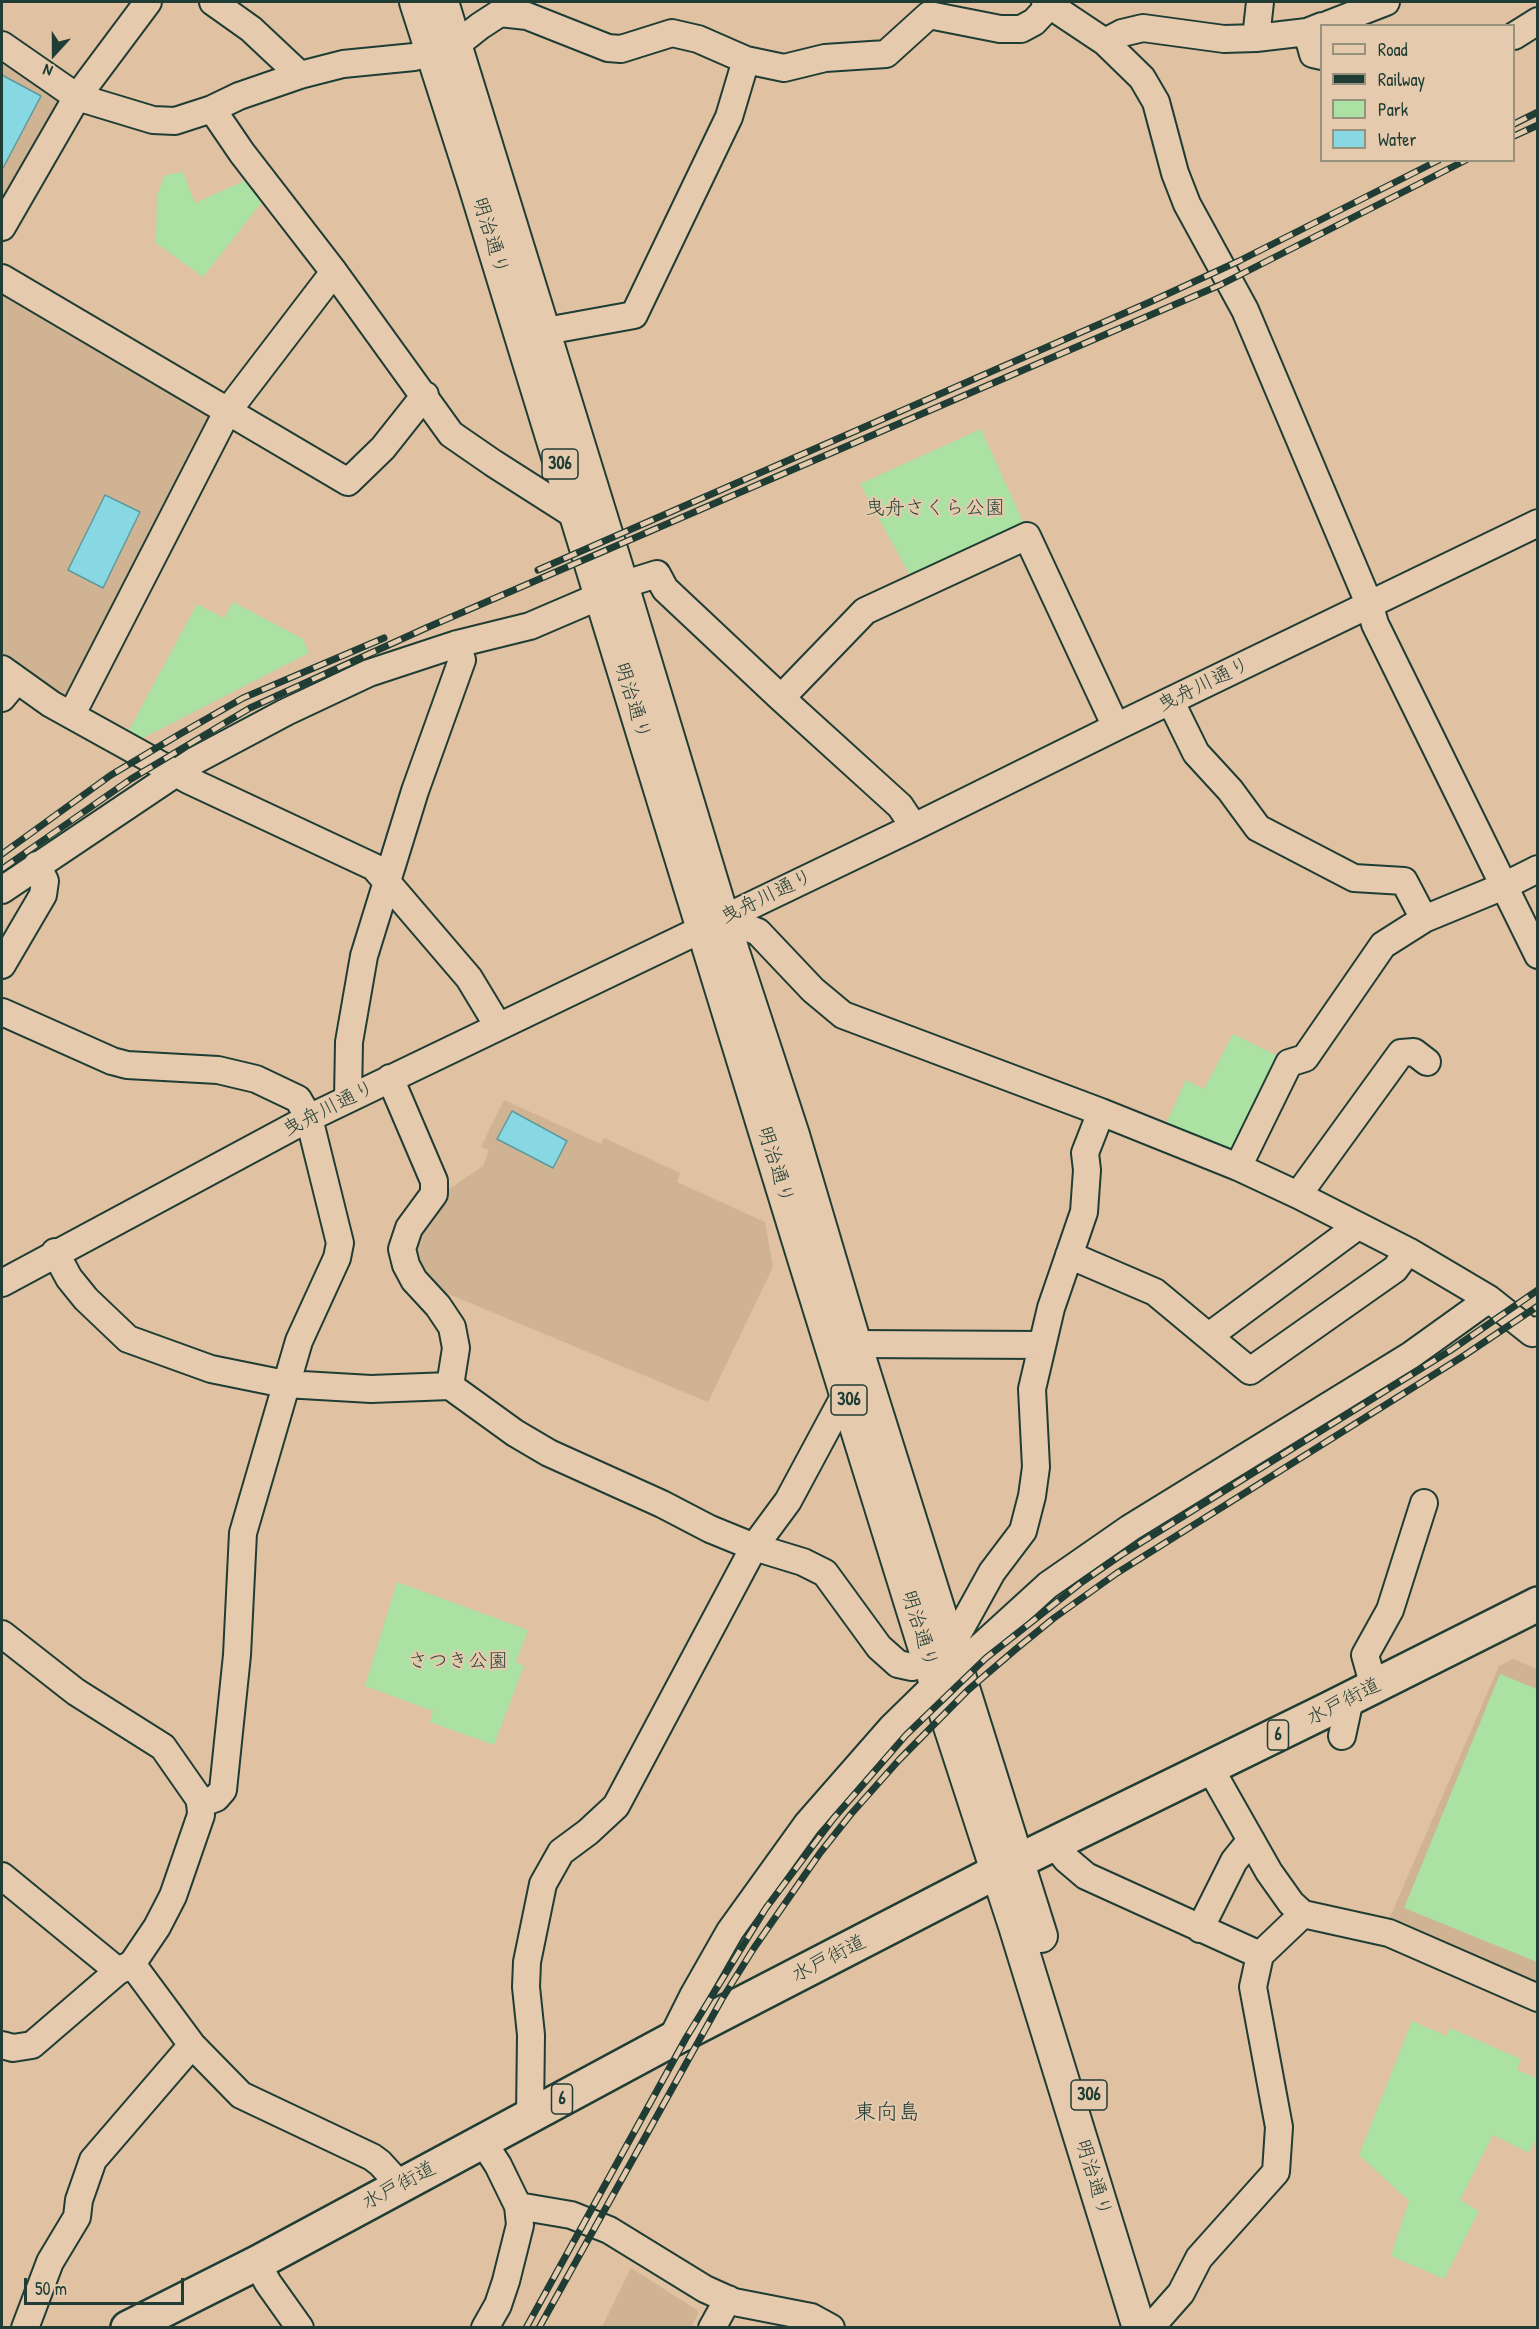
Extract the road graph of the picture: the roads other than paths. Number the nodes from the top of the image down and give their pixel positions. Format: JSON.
{"nodes":[{"id":1,"x":148,"y":2,"type":"edge"},
{"id":2,"x":213,"y":2,"type":"edge"},
{"id":3,"x":416,"y":2,"type":"edge"},
{"id":4,"x":442,"y":2,"type":"edge"},
{"id":5,"x":1260,"y":2,"type":"edge"},
{"id":6,"x":1386,"y":2,"type":"edge"},
{"id":7,"x":1048,"y":3,"type":"edge"},
{"id":8,"x":1538,"y":21,"type":"edge"},
{"id":9,"x":1328,"y":24,"type":"edge"},
{"id":10,"x":1317,"y":28,"type":"edge"},
{"id":11,"x":1515,"y":35,"type":"edge"},
{"id":12,"x":1256,"y":38,"type":"junction"},
{"id":13,"x":1105,"y":42,"type":"junction"},
{"id":14,"x":2,"y":45,"type":"edge"},
{"id":15,"x":444,"y":49,"type":"junction"},
{"id":16,"x":1320,"y":56,"type":"edge"},
{"id":17,"x":746,"y":60,"type":"junction"},
{"id":18,"x":300,"y":75,"type":"junction"},
{"id":19,"x":77,"y":97,"type":"junction"},
{"id":20,"x":212,"y":109,"type":"junction"},
{"id":21,"x":2,"y":227,"type":"edge"},
{"id":22,"x":334,"y":272,"type":"junction"},
{"id":23,"x":2,"y":278,"type":"edge"},
{"id":24,"x":542,"y":330,"type":"junction"},
{"id":25,"x":425,"y":395,"type":"junction"},
{"id":26,"x":227,"y":412,"type":"junction"},
{"id":27,"x":576,"y":516,"type":"junction"},
{"id":28,"x":1538,"y":524,"type":"edge"},
{"id":29,"x":611,"y":590,"type":"junction"},
{"id":30,"x":1370,"y":606,"type":"junction"},
{"id":31,"x":458,"y":644,"type":"junction"},
{"id":32,"x":7,"y":682,"type":"edge"},
{"id":33,"x":781,"y":698,"type":"junction"},
{"id":34,"x":1171,"y":702,"type":"junction"},
{"id":35,"x":72,"y":714,"type":"junction"},
{"id":36,"x":1116,"y":727,"type":"junction"},
{"id":37,"x":176,"y":774,"type":"junction"},
{"id":38,"x":914,"y":827,"type":"junction"},
{"id":39,"x":37,"y":865,"type":"junction"},
{"id":40,"x":1538,"y":869,"type":"edge"},
{"id":41,"x":386,"y":881,"type":"junction"},
{"id":42,"x":1504,"y":886,"type":"junction"},
{"id":43,"x":2,"y":890,"type":"edge"},
{"id":44,"x":1424,"y":920,"type":"junction"},
{"id":45,"x":712,"y":923,"type":"junction"},
{"id":46,"x":1538,"y":955,"type":"edge"},
{"id":47,"x":2,"y":965,"type":"edge"},
{"id":48,"x":2,"y":1012,"type":"edge"},
{"id":49,"x":498,"y":1026,"type":"junction"},
{"id":50,"x":1427,"y":1062,"type":"dead end"},
{"id":51,"x":390,"y":1078,"type":"junction"},
{"id":52,"x":348,"y":1099,"type":"junction"},
{"id":53,"x":1101,"y":1112,"type":"junction"},
{"id":54,"x":309,"y":1118,"type":"junction"},
{"id":55,"x":1238,"y":1167,"type":"junction"},
{"id":56,"x":1298,"y":1195,"type":"junction"},
{"id":57,"x":1355,"y":1225,"type":"junction"},
{"id":58,"x":1408,"y":1251,"type":"junction"},
{"id":59,"x":55,"y":1252,"type":"junction"},
{"id":60,"x":1069,"y":1255,"type":"junction"},
{"id":61,"x":2,"y":1283,"type":"edge"},
{"id":62,"x":1489,"y":1299,"type":"junction"},
{"id":63,"x":1538,"y":1330,"type":"edge"},
{"id":64,"x":1209,"y":1336,"type":"junction"},
{"id":65,"x":855,"y":1344,"type":"junction"},
{"id":66,"x":1042,"y":1345,"type":"junction"},
{"id":67,"x":285,"y":1384,"type":"junction"},
{"id":68,"x":450,"y":1386,"type":"junction"},
{"id":69,"x":846,"y":1393,"type":"junction"},
{"id":70,"x":1424,"y":1503,"type":"dead end"},
{"id":71,"x":754,"y":1547,"type":"junction"},
{"id":72,"x":1538,"y":1604,"type":"edge"},
{"id":73,"x":2,"y":1634,"type":"edge"},
{"id":74,"x":943,"y":1665,"type":"junction"},
{"id":75,"x":1362,"y":1693,"type":"junction"},
{"id":76,"x":1342,"y":1736,"type":"dead end"},
{"id":77,"x":1210,"y":1768,"type":"junction"},
{"id":78,"x":200,"y":1804,"type":"junction"},
{"id":79,"x":1251,"y":1840,"type":"junction"},
{"id":80,"x":1054,"y":1844,"type":"junction"},
{"id":81,"x":1007,"y":1867,"type":"junction"},
{"id":82,"x":2,"y":1876,"type":"edge"},
{"id":83,"x":1303,"y":1914,"type":"junction"},
{"id":84,"x":1200,"y":1929,"type":"junction"},
{"id":85,"x":1260,"y":1955,"type":"junction"},
{"id":86,"x":125,"y":1967,"type":"junction"},
{"id":87,"x":1538,"y":1998,"type":"edge"},
{"id":88,"x":671,"y":2040,"type":"junction"},
{"id":89,"x":2,"y":2045,"type":"edge"},
{"id":90,"x":192,"y":2045,"type":"junction"},
{"id":91,"x":530,"y":2116,"type":"junction"},
{"id":92,"x":483,"y":2142,"type":"junction"},
{"id":93,"x":400,"y":2185,"type":"junction"},
{"id":94,"x":518,"y":2206,"type":"junction"},
{"id":95,"x":256,"y":2263,"type":"junction"},
{"id":96,"x":728,"y":2299,"type":"junction"},
{"id":97,"x":1152,"y":2325,"type":"edge"},
{"id":98,"x":25,"y":2328,"type":"edge"},
{"id":99,"x":128,"y":2328,"type":"edge"},
{"id":100,"x":300,"y":2328,"type":"edge"},
{"id":101,"x":485,"y":2328,"type":"edge"},
{"id":102,"x":712,"y":2328,"type":"edge"},
{"id":103,"x":831,"y":2328,"type":"edge"}],
"edges":[{"from":1,"to":19,"type":"street"},
{"from":2,"to":18,"type":"street"},
{"from":3,"to":15,"type":"main road","name":"明治通り","number":"306"},
{"from":4,"to":15,"type":"main road","name":"明治通り","number":"306"},
{"from":5,"to":12,"type":"street"},
{"from":6,"to":9,"type":"street"},
{"from":7,"to":13,"type":"street"},
{"from":7,"to":17,"type":"street"},
{"from":8,"to":11,"type":"street"},
{"from":10,"to":12,"type":"street"},
{"from":10,"to":16,"type":"street"},
{"from":12,"to":13,"type":"street"},
{"from":13,"to":30,"type":"street"},
{"from":14,"to":19,"type":"street"},
{"from":15,"to":17,"type":"street"},
{"from":15,"to":18,"type":"street"},
{"from":15,"to":24,"type":"main road","name":"明治通り","number":"306"},
{"from":15,"to":27,"type":"main road","name":"明治通り","number":"306"},
{"from":17,"to":24,"type":"street"},
{"from":18,"to":20,"type":"street"},
{"from":19,"to":20,"type":"street"},
{"from":19,"to":21,"type":"street"},
{"from":20,"to":22,"type":"street"},
{"from":22,"to":25,"type":"street"},
{"from":22,"to":26,"type":"street"},
{"from":23,"to":26,"type":"street"},
{"from":24,"to":29,"type":"main road","name":"明治通り","number":"306"},
{"from":25,"to":26,"type":"street"},
{"from":25,"to":27,"type":"street"},
{"from":26,"to":35,"type":"street"},
{"from":27,"to":29,"type":"main road","name":"明治通り","number":"306"},
{"from":28,"to":30,"type":"street","name":"曳舟川通り"},
{"from":29,"to":31,"type":"street"},
{"from":29,"to":33,"type":"street"},
{"from":29,"to":45,"type":"main road","name":"明治通り","number":"306"},
{"from":30,"to":34,"type":"street","name":"曳舟川通り"},
{"from":30,"to":42,"type":"street"},
{"from":31,"to":37,"type":"street"},
{"from":31,"to":41,"type":"street"},
{"from":32,"to":35,"type":"street"},
{"from":33,"to":36,"type":"street"},
{"from":33,"to":38,"type":"street"},
{"from":34,"to":36,"type":"street","name":"曳舟川通り"},
{"from":34,"to":44,"type":"street"},
{"from":35,"to":37,"type":"street"},
{"from":36,"to":38,"type":"street","name":"曳舟川通り"},
{"from":37,"to":39,"type":"street"},
{"from":37,"to":41,"type":"street"},
{"from":38,"to":45,"type":"street","name":"曳舟川通り"},
{"from":39,"to":43,"type":"street"},
{"from":39,"to":47,"type":"street"},
{"from":40,"to":42,"type":"street"},
{"from":41,"to":49,"type":"street"},
{"from":41,"to":52,"type":"street"},
{"from":42,"to":44,"type":"street"},
{"from":42,"to":46,"type":"street"},
{"from":44,"to":55,"type":"street"},
{"from":45,"to":49,"type":"street","name":"曳舟川通り"},
{"from":45,"to":53,"type":"street"},
{"from":45,"to":65,"type":"main road","name":"明治通り","number":"306"},
{"from":45,"to":69,"type":"main road","name":"明治通り","number":"306"},
{"from":48,"to":54,"type":"street"},
{"from":49,"to":51,"type":"street","name":"曳舟川通り"},
{"from":50,"to":56,"type":"street"},
{"from":51,"to":52,"type":"street","name":"曳舟川通り"},
{"from":51,"to":68,"type":"street"},
{"from":52,"to":54,"type":"street","name":"曳舟川通り"},
{"from":53,"to":55,"type":"street"},
{"from":53,"to":60,"type":"street"},
{"from":54,"to":59,"type":"street","name":"曳舟川通り"},
{"from":54,"to":67,"type":"street"},
{"from":55,"to":56,"type":"street"},
{"from":56,"to":57,"type":"street"},
{"from":57,"to":58,"type":"street"},
{"from":57,"to":64,"type":"street"},
{"from":58,"to":62,"type":"street"},
{"from":58,"to":64,"type":"street"},
{"from":59,"to":61,"type":"street","name":"曳舟川通り"},
{"from":59,"to":67,"type":"street"},
{"from":60,"to":64,"type":"street"},
{"from":60,"to":66,"type":"street"},
{"from":62,"to":63,"type":"street"},
{"from":62,"to":74,"type":"street"},
{"from":65,"to":66,"type":"street"},
{"from":65,"to":74,"type":"main road","name":"明治通り","number":"306"},
{"from":66,"to":74,"type":"street"},
{"from":67,"to":68,"type":"street"},
{"from":67,"to":78,"type":"street"},
{"from":68,"to":71,"type":"street"},
{"from":69,"to":71,"type":"street"},
{"from":69,"to":74,"type":"main road","name":"明治通り","number":"306"},
{"from":70,"to":75,"type":"street"},
{"from":71,"to":74,"type":"street"},
{"from":71,"to":91,"type":"street"},
{"from":72,"to":75,"type":"highway","name":"水戸街道","number":"6"},
{"from":73,"to":78,"type":"street"},
{"from":74,"to":81,"type":"main road","name":"明治通り","number":"306"},
{"from":74,"to":88,"type":"street"},
{"from":75,"to":76,"type":"street"},
{"from":75,"to":77,"type":"highway","name":"水戸街道","number":"6"},
{"from":77,"to":79,"type":"street"},
{"from":77,"to":80,"type":"highway","name":"水戸街道","number":"6"},
{"from":78,"to":86,"type":"street"},
{"from":79,"to":83,"type":"street"},
{"from":79,"to":84,"type":"street"},
{"from":80,"to":81,"type":"highway","name":"水戸街道","number":"6"},
{"from":80,"to":84,"type":"street"},
{"from":81,"to":88,"type":"highway","name":"水戸街道","number":"6"},
{"from":81,"to":97,"type":"main road","name":"明治通り","number":"306"},
{"from":82,"to":86,"type":"street"},
{"from":83,"to":85,"type":"street"},
{"from":83,"to":87,"type":"street"},
{"from":84,"to":85,"type":"street"},
{"from":85,"to":97,"type":"street"},
{"from":86,"to":89,"type":"street"},
{"from":86,"to":90,"type":"street"},
{"from":88,"to":91,"type":"highway","name":"水戸街道","number":"6"},
{"from":90,"to":93,"type":"street"},
{"from":90,"to":98,"type":"street"},
{"from":91,"to":92,"type":"highway","name":"水戸街道","number":"6"},
{"from":92,"to":93,"type":"highway","name":"水戸街道","number":"6"},
{"from":92,"to":94,"type":"street"},
{"from":93,"to":95,"type":"highway","name":"水戸街道","number":"6"},
{"from":94,"to":96,"type":"street"},
{"from":94,"to":101,"type":"street"},
{"from":95,"to":99,"type":"highway","name":"水戸街道","number":"6"},
{"from":95,"to":100,"type":"street"},
{"from":96,"to":102,"type":"street"},
{"from":96,"to":103,"type":"street"}]}
